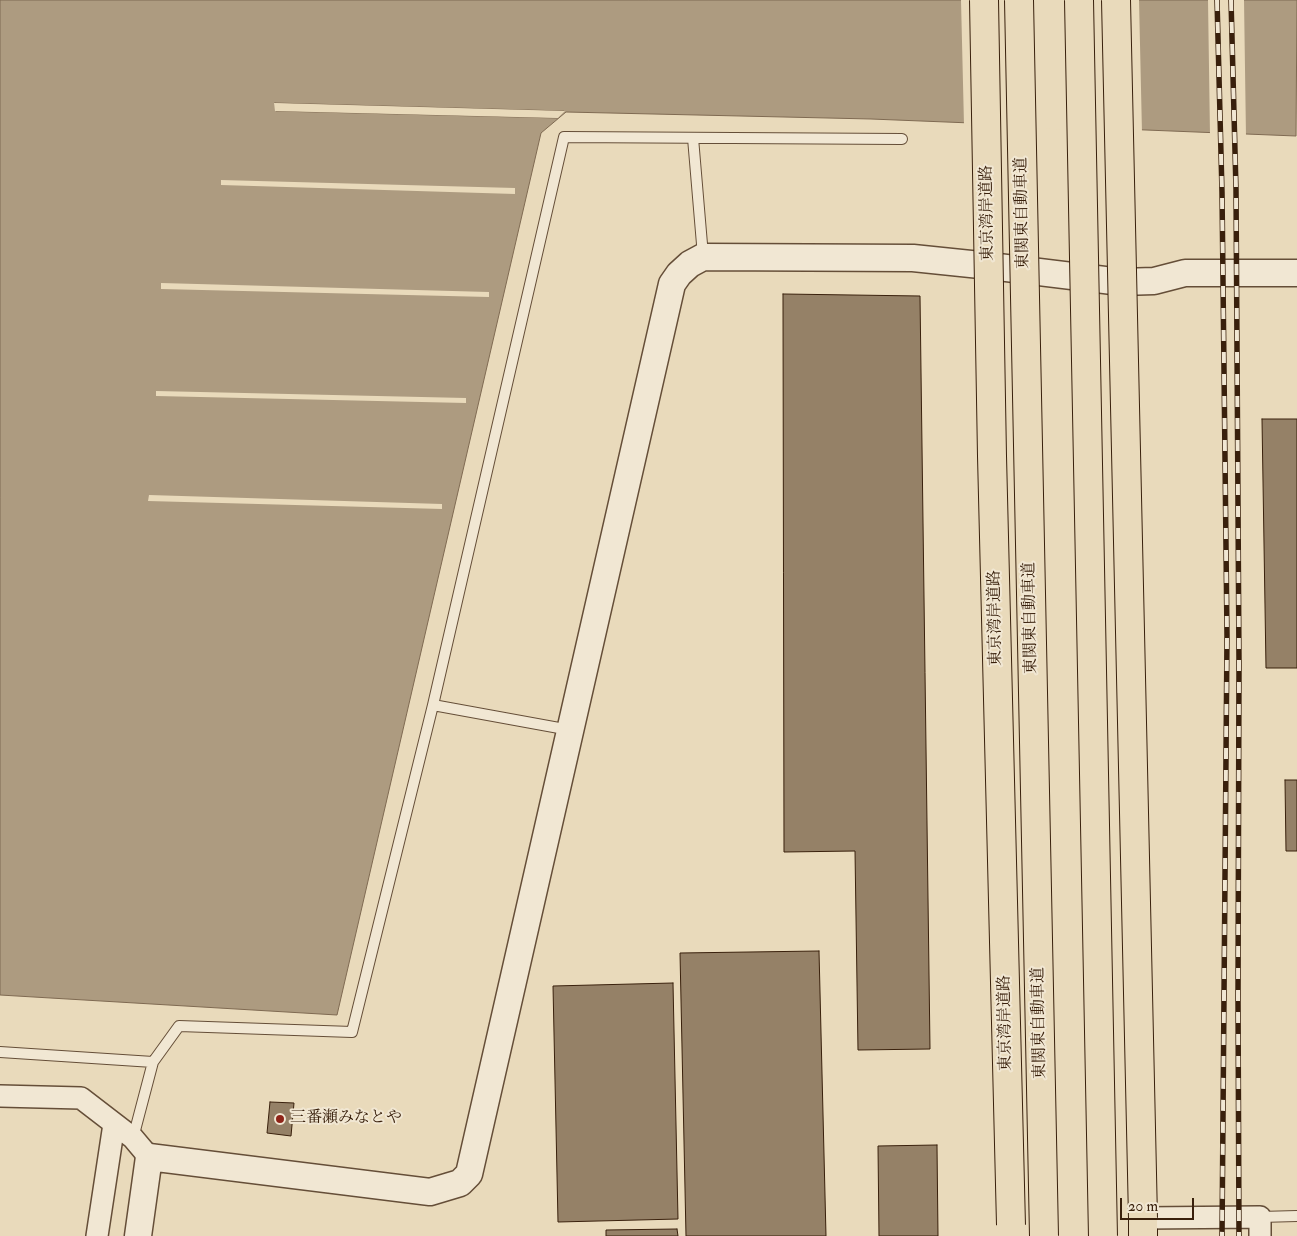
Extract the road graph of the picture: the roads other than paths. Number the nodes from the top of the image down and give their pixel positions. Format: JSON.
{"nodes":[{"id":1,"x":984,"y":0,"type":"edge"},
{"id":2,"x":1019,"y":0,"type":"edge"},
{"id":3,"x":1079,"y":0,"type":"edge"},
{"id":4,"x":1116,"y":0,"type":"edge"},
{"id":5,"x":694,"y":138,"type":"junction"},
{"id":6,"x":902,"y":139,"type":"dead end"},
{"id":7,"x":703,"y":257,"type":"junction"},
{"id":8,"x":1297,"y":273,"type":"edge"},
{"id":9,"x":433,"y":705,"type":"junction"},
{"id":10,"x":570,"y":730,"type":"junction"},
{"id":11,"x":0,"y":1052,"type":"edge"},
{"id":12,"x":153,"y":1062,"type":"junction"},
{"id":13,"x":0,"y":1096,"type":"edge"},
{"id":14,"x":114,"y":1124,"type":"junction"},
{"id":15,"x":141,"y":1147,"type":"junction"},
{"id":16,"x":1297,"y":1216,"type":"edge"},
{"id":17,"x":1143,"y":1227,"type":"edge"},
{"id":18,"x":1260,"y":1227,"type":"edge"},
{"id":19,"x":1012,"y":1230,"type":"edge"},
{"id":20,"x":97,"y":1236,"type":"edge"},
{"id":21,"x":138,"y":1236,"type":"edge"},
{"id":22,"x":1044,"y":1236,"type":"edge"},
{"id":23,"x":1103,"y":1236,"type":"edge"}],
"edges":[{"from":1,"to":19,"type":"highway","name":"東京湾岸道路","bridge":true},
{"from":2,"to":22,"type":"highway","name":"東関東自動車道","bridge":true},
{"from":3,"to":23,"type":"highway","bridge":true},
{"from":4,"to":17,"type":"highway","bridge":true},
{"from":5,"to":6,"type":"lane"},
{"from":5,"to":7,"type":"lane"},
{"from":5,"to":9,"type":"lane"},
{"from":7,"to":8,"type":"street"},
{"from":7,"to":10,"type":"street"},
{"from":9,"to":10,"type":"lane"},
{"from":9,"to":12,"type":"lane"},
{"from":10,"to":15,"type":"street"},
{"from":11,"to":12,"type":"lane"},
{"from":12,"to":15,"type":"lane"},
{"from":13,"to":14,"type":"street"},
{"from":14,"to":15,"type":"street"},
{"from":14,"to":20,"type":"street"},
{"from":15,"to":21,"type":"street"},
{"from":16,"to":18,"type":"lane"},
{"from":17,"to":18,"type":"street"}]}
